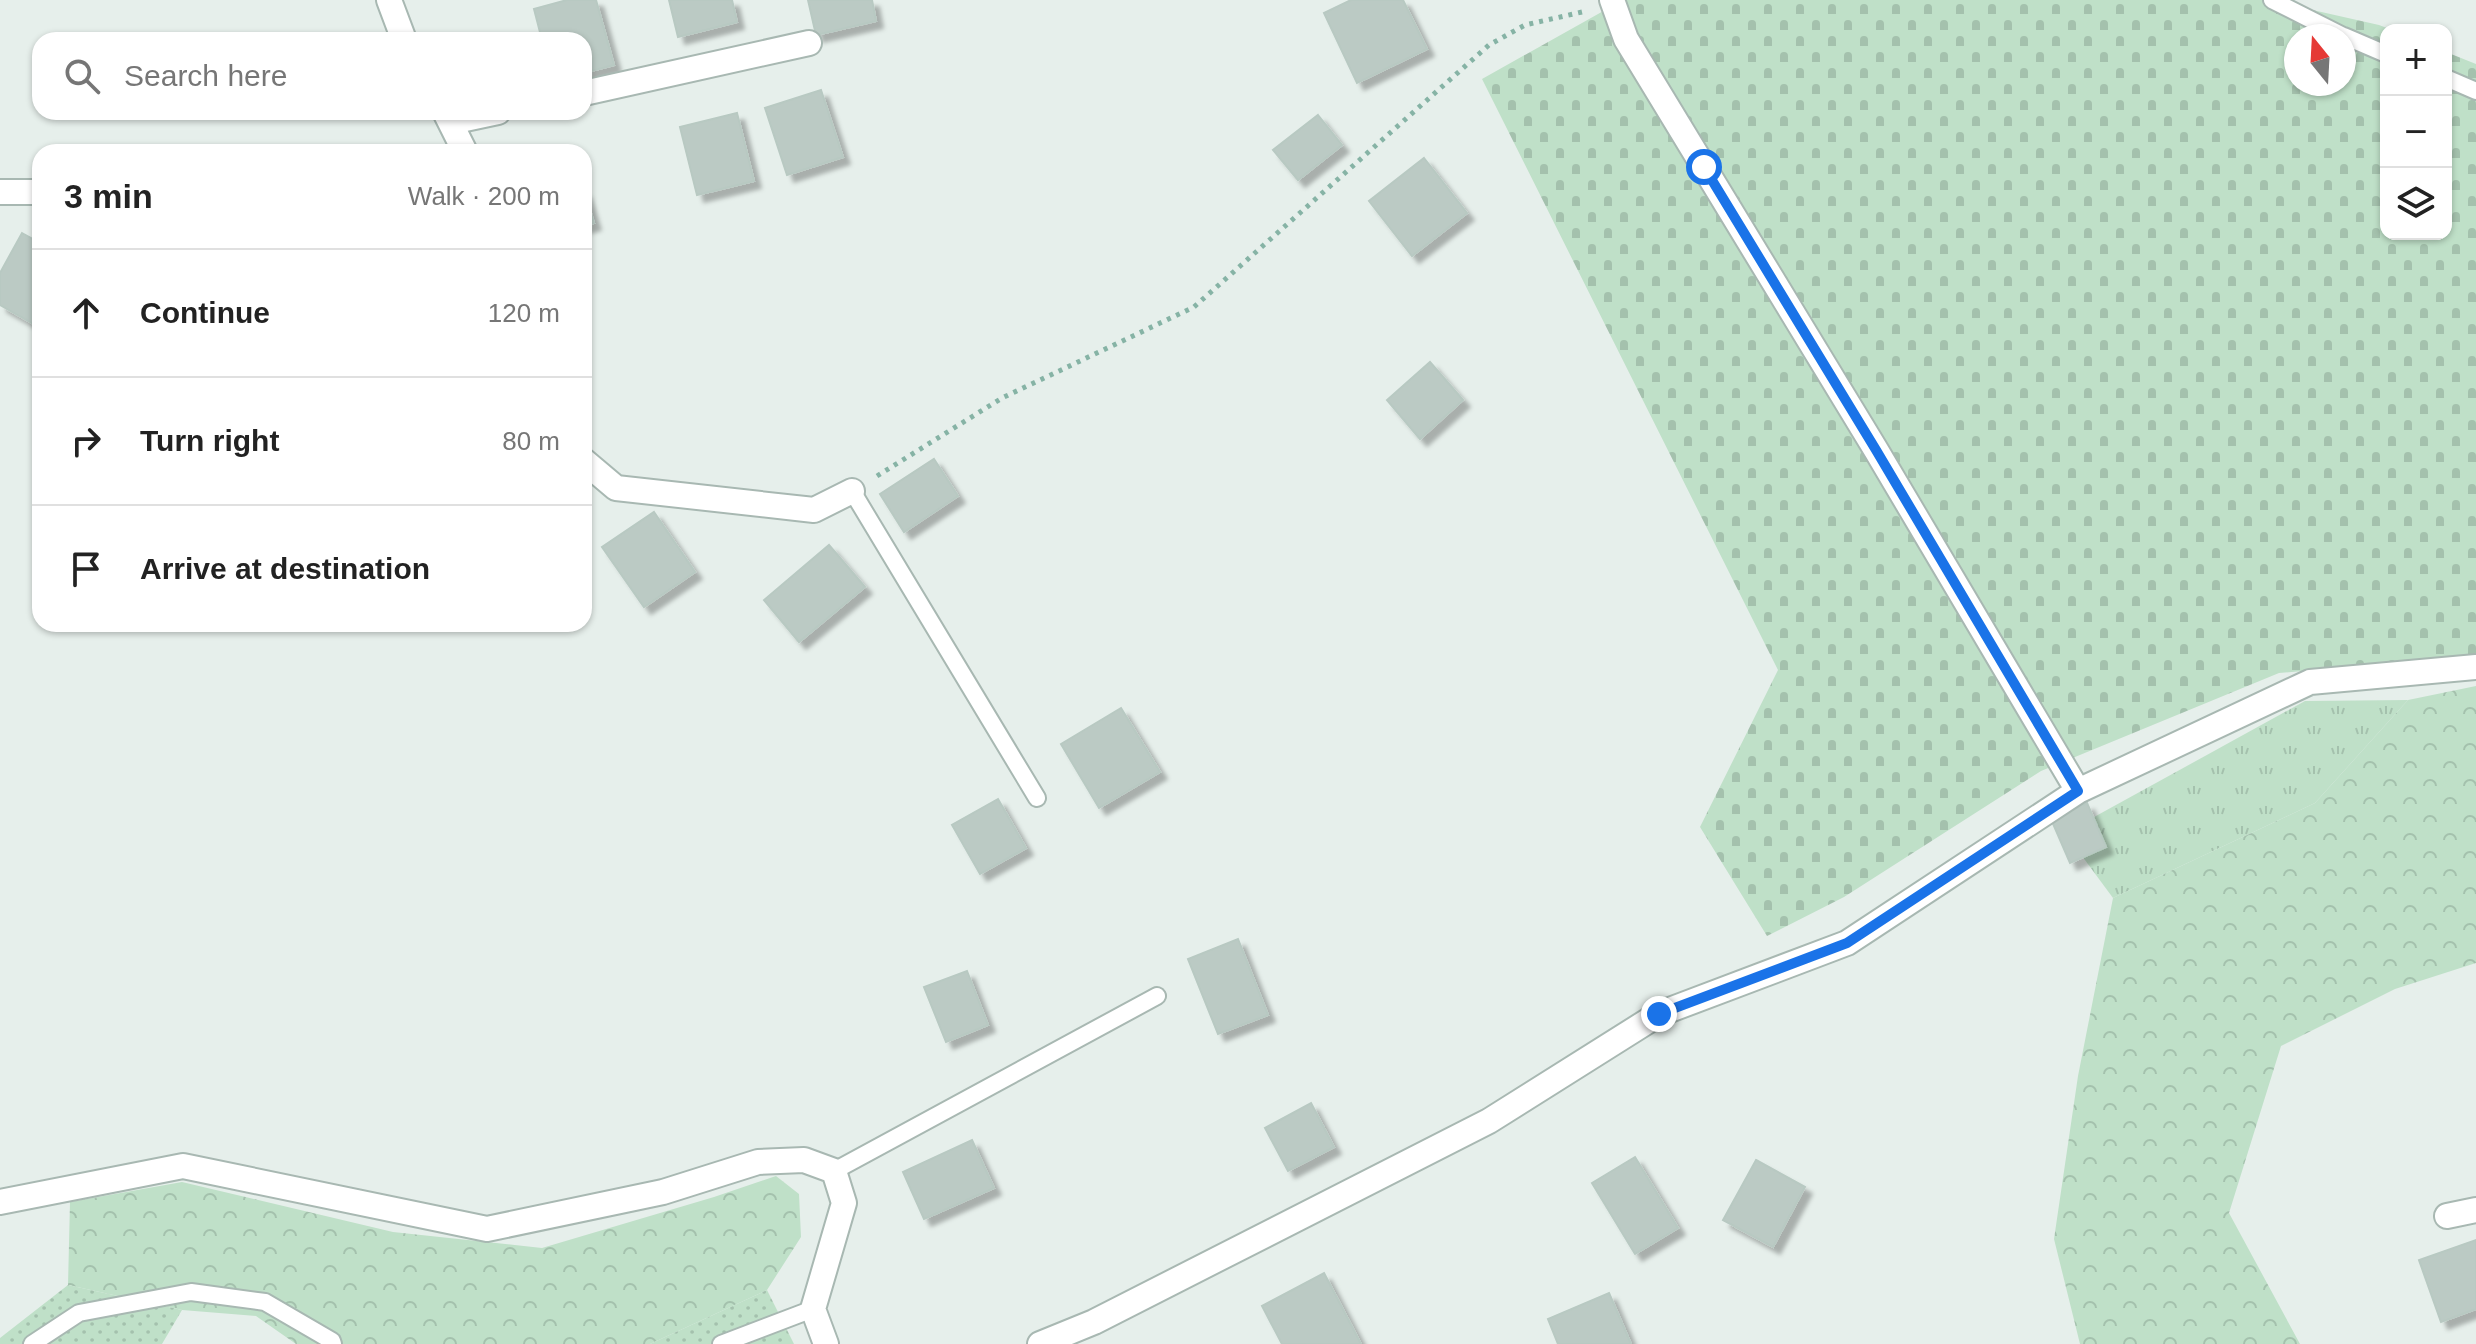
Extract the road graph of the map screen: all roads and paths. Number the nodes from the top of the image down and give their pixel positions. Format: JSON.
{"nodes":[{"id":1,"x":389,"y":0,"type":"edge"},
{"id":2,"x":2272,"y":0,"type":"edge"},
{"id":3,"x":1613,"y":2,"type":"edge"},
{"id":4,"x":2320,"y":24,"type":"edge"},
{"id":5,"x":401,"y":32,"type":"edge"},
{"id":6,"x":2356,"y":41,"type":"edge"},
{"id":7,"x":809,"y":43,"type":"dead end"},
{"id":8,"x":2380,"y":51,"type":"edge"},
{"id":9,"x":2452,"y":81,"type":"edge"},
{"id":10,"x":592,"y":91,"type":"edge"},
{"id":11,"x":2476,"y":91,"type":"edge"},
{"id":12,"x":449,"y":120,"type":"edge"},
{"id":13,"x":461,"y":144,"type":"edge"},
{"id":14,"x":0,"y":192,"type":"edge"},
{"id":15,"x":32,"y":192,"type":"edge"},
{"id":16,"x":592,"y":468,"type":"edge"},
{"id":17,"x":852,"y":491,"type":"junction"},
{"id":18,"x":2476,"y":667,"type":"edge"},
{"id":19,"x":2078,"y":791,"type":"junction"},
{"id":20,"x":1037,"y":798,"type":"dead end"},
{"id":21,"x":1157,"y":996,"type":"dead end"},
{"id":22,"x":834,"y":1171,"type":"junction"},
{"id":23,"x":0,"y":1202,"type":"edge"},
{"id":24,"x":2476,"y":1210,"type":"edge"},
{"id":25,"x":2447,"y":1216,"type":"dead end"},
{"id":26,"x":813,"y":1309,"type":"junction"},
{"id":27,"x":32,"y":1344,"type":"edge"},
{"id":28,"x":333,"y":1344,"type":"edge"},
{"id":29,"x":721,"y":1344,"type":"edge"},
{"id":30,"x":826,"y":1344,"type":"edge"},
{"id":31,"x":1040,"y":1344,"type":"edge"}],
"edges":[{"from":1,"to":5,"type":"street"},
{"from":2,"to":4,"type":"lane"},
{"from":3,"to":17,"type":"path"},
{"from":3,"to":19,"type":"street"},
{"from":6,"to":8,"type":"lane"},
{"from":7,"to":10,"type":"street"},
{"from":9,"to":11,"type":"lane"},
{"from":12,"to":13,"type":"street"},
{"from":14,"to":15,"type":"street"},
{"from":16,"to":17,"type":"street"},
{"from":17,"to":20,"type":"lane"},
{"from":18,"to":19,"type":"street"},
{"from":19,"to":31,"type":"street"},
{"from":21,"to":22,"type":"lane"},
{"from":22,"to":23,"type":"street"},
{"from":22,"to":26,"type":"street"},
{"from":24,"to":25,"type":"street"},
{"from":26,"to":29,"type":"lane"},
{"from":26,"to":30,"type":"street"},
{"from":27,"to":28,"type":"lane"}]}
